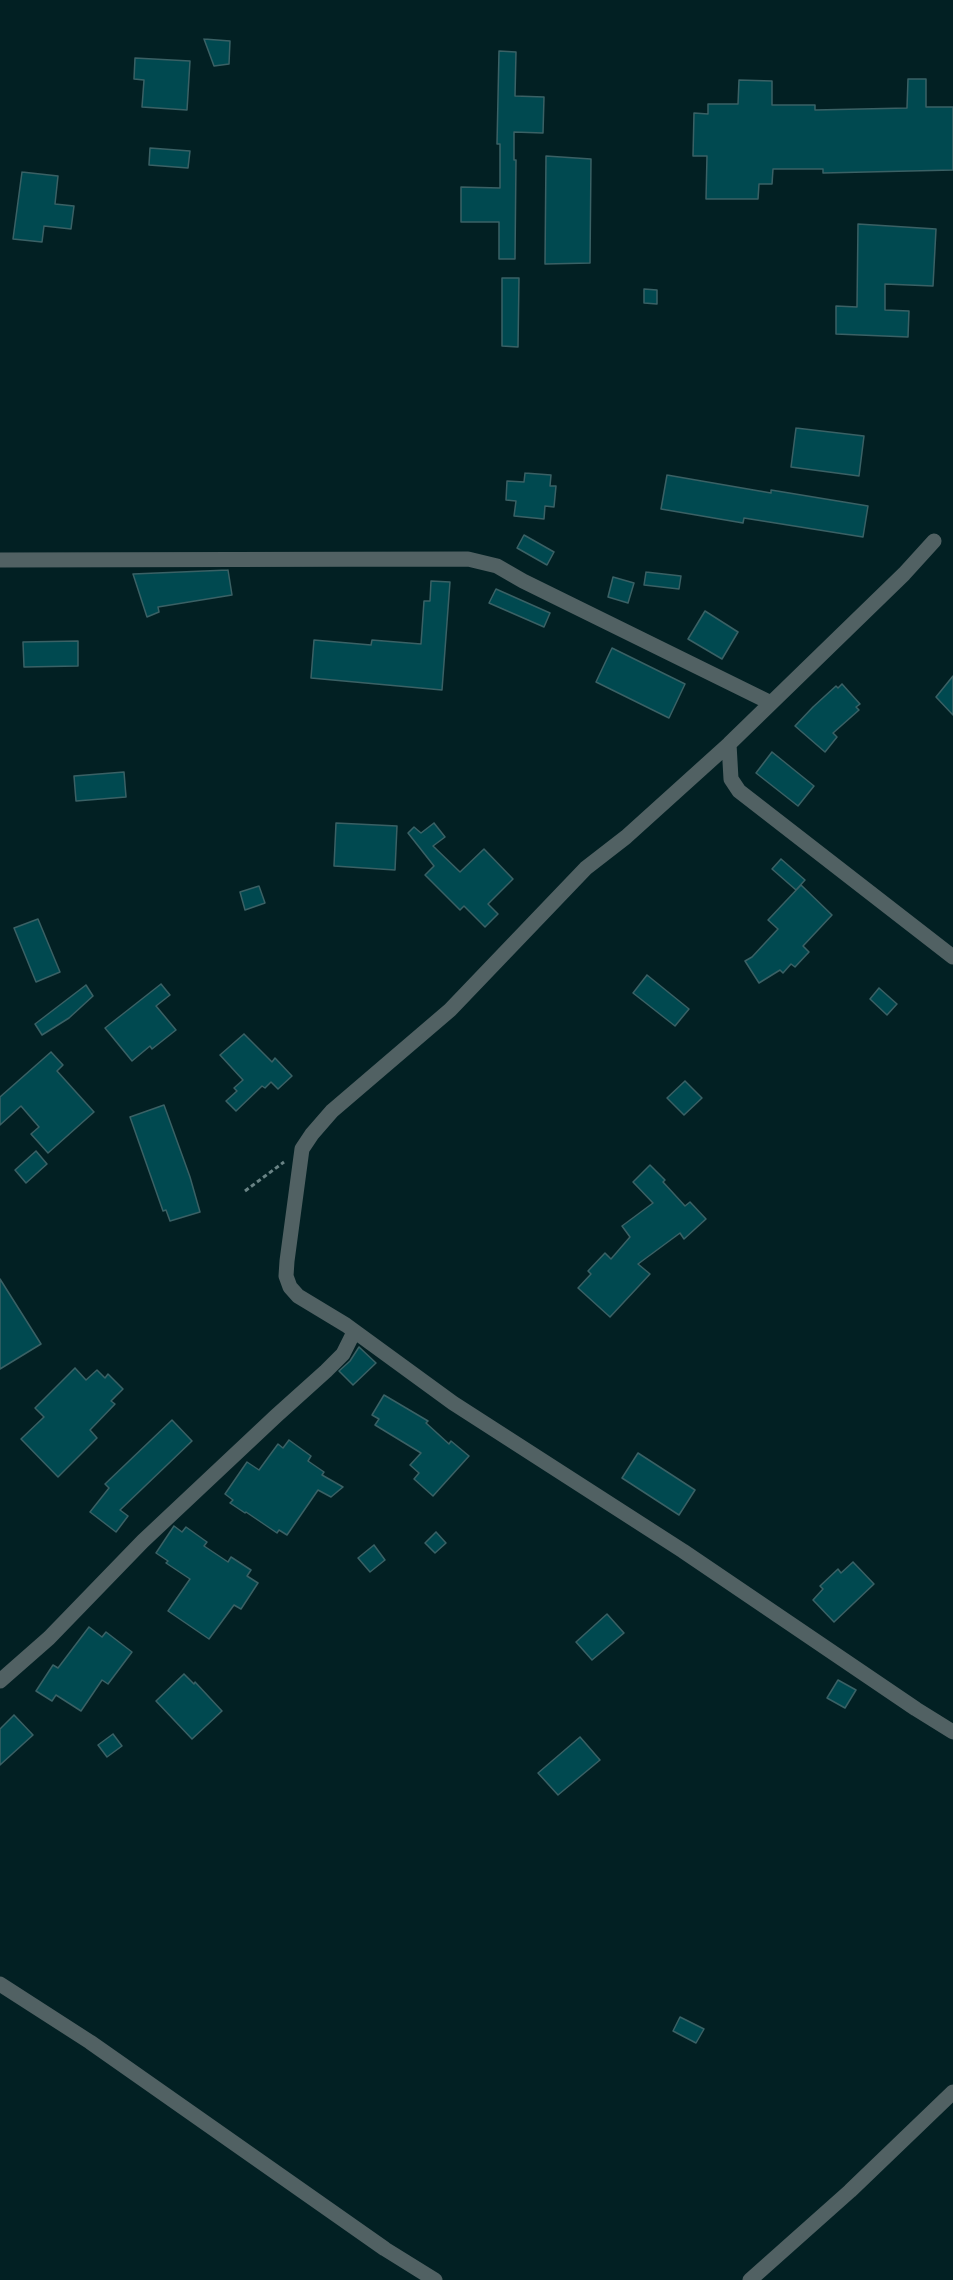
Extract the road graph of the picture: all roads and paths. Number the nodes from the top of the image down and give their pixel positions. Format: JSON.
{"nodes":[{"id":1,"x":934,"y":541,"type":"dead end"},
{"id":2,"x":0,"y":560,"type":"edge"},
{"id":3,"x":771,"y":703,"type":"junction"},
{"id":4,"x":729,"y":744,"type":"junction"},
{"id":5,"x":953,"y":957,"type":"edge"},
{"id":6,"x":303,"y":1149,"type":"junction"},
{"id":7,"x":244,"y":1191,"type":"dead end"},
{"id":8,"x":354,"y":1332,"type":"junction"},
{"id":9,"x":0,"y":1681,"type":"edge"},
{"id":10,"x":953,"y":1732,"type":"edge"},
{"id":11,"x":0,"y":1984,"type":"edge"},
{"id":12,"x":953,"y":2092,"type":"edge"},
{"id":13,"x":435,"y":2280,"type":"edge"},
{"id":14,"x":750,"y":2280,"type":"edge"}],
"edges":[{"from":1,"to":3,"type":"street"},
{"from":2,"to":3,"type":"street"},
{"from":3,"to":4,"type":"street"},
{"from":4,"to":5,"type":"street"},
{"from":4,"to":6,"type":"street"},
{"from":6,"to":7,"type":"path"},
{"from":6,"to":8,"type":"street"},
{"from":8,"to":9,"type":"street"},
{"from":8,"to":10,"type":"street"},
{"from":11,"to":13,"type":"street"},
{"from":12,"to":14,"type":"street"}]}
